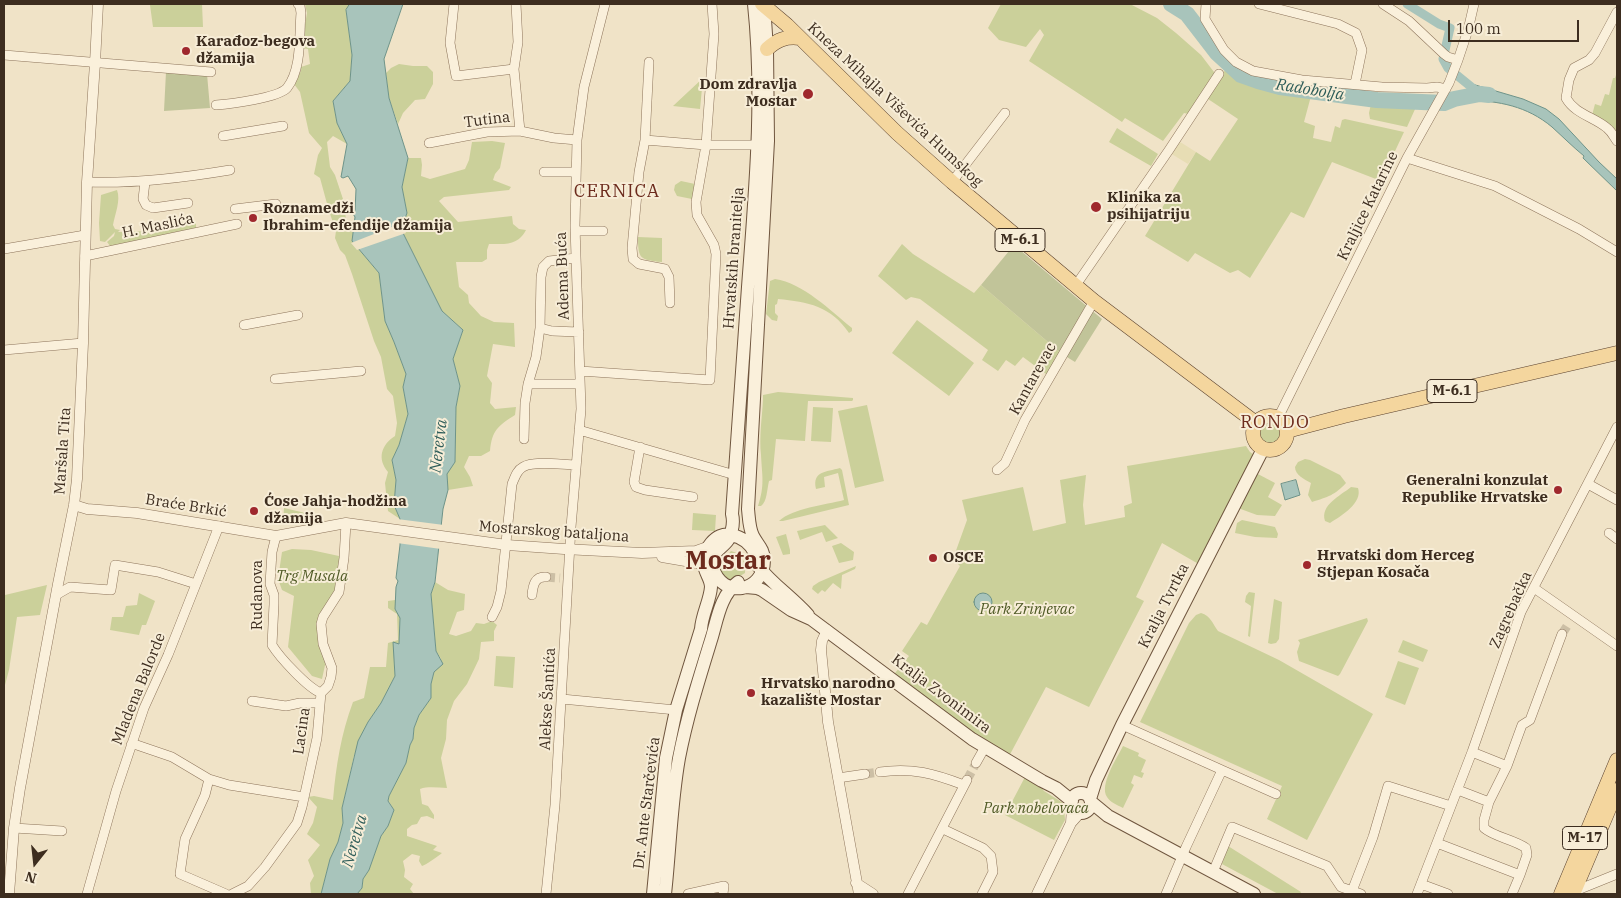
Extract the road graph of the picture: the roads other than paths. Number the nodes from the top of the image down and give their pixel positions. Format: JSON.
{"nodes":[{"id":1,"x":98,"y":4,"type":"edge"},
{"id":2,"x":298,"y":4,"type":"edge"},
{"id":3,"x":454,"y":4,"type":"edge"},
{"id":4,"x":516,"y":4,"type":"edge"},
{"id":5,"x":605,"y":4,"type":"edge"},
{"id":6,"x":712,"y":4,"type":"edge"},
{"id":7,"x":761,"y":4,"type":"edge"},
{"id":8,"x":1206,"y":4,"type":"edge"},
{"id":9,"x":1259,"y":4,"type":"edge"},
{"id":10,"x":1383,"y":4,"type":"edge"},
{"id":11,"x":1474,"y":4,"type":"edge"},
{"id":12,"x":1617,"y":12,"type":"edge"},
{"id":13,"x":800,"y":38,"type":"junction"},
{"id":14,"x":767,"y":49,"type":"junction"},
{"id":15,"x":4,"y":55,"type":"edge"},
{"id":16,"x":1458,"y":61,"type":"junction"},
{"id":17,"x":649,"y":62,"type":"dead end"},
{"id":18,"x":96,"y":64,"type":"junction"},
{"id":19,"x":514,"y":69,"type":"junction"},
{"id":20,"x":211,"y":72,"type":"dead end"},
{"id":21,"x":1219,"y":74,"type":"dead end"},
{"id":22,"x":1355,"y":84,"type":"junction"},
{"id":23,"x":1444,"y":93,"type":"junction"},
{"id":24,"x":216,"y":105,"type":"dead end"},
{"id":25,"x":1005,"y":113,"type":"dead end"},
{"id":26,"x":283,"y":126,"type":"dead end"},
{"id":27,"x":520,"y":131,"type":"junction"},
{"id":28,"x":223,"y":136,"type":"dead end"},
{"id":29,"x":577,"y":140,"type":"junction"},
{"id":30,"x":645,"y":140,"type":"junction"},
{"id":31,"x":1617,"y":141,"type":"edge"},
{"id":32,"x":429,"y":143,"type":"dead end"},
{"id":33,"x":757,"y":144,"type":"junction"},
{"id":34,"x":706,"y":145,"type":"junction"},
{"id":35,"x":1407,"y":158,"type":"junction"},
{"id":36,"x":230,"y":170,"type":"dead end"},
{"id":37,"x":544,"y":172,"type":"dead end"},
{"id":38,"x":576,"y":172,"type":"junction"},
{"id":39,"x":87,"y":182,"type":"junction"},
{"id":40,"x":145,"y":182,"type":"junction"},
{"id":41,"x":952,"y":182,"type":"junction"},
{"id":42,"x":188,"y":203,"type":"dead end"},
{"id":43,"x":276,"y":204,"type":"dead end"},
{"id":44,"x":235,"y":209,"type":"dead end"},
{"id":45,"x":237,"y":224,"type":"dead end"},
{"id":46,"x":575,"y":231,"type":"junction"},
{"id":47,"x":603,"y":231,"type":"dead end"},
{"id":48,"x":85,"y":235,"type":"junction"},
{"id":49,"x":4,"y":248,"type":"edge"},
{"id":50,"x":1617,"y":252,"type":"edge"},
{"id":51,"x":85,"y":256,"type":"junction"},
{"id":52,"x":576,"y":258,"type":"junction"},
{"id":53,"x":1076,"y":285,"type":"junction"},
{"id":54,"x":1094,"y":301,"type":"junction"},
{"id":55,"x":670,"y":303,"type":"dead end"},
{"id":56,"x":298,"y":314,"type":"dead end"},
{"id":57,"x":244,"y":325,"type":"dead end"},
{"id":58,"x":540,"y":328,"type":"junction"},
{"id":59,"x":579,"y":332,"type":"junction"},
{"id":60,"x":83,"y":343,"type":"junction"},
{"id":61,"x":4,"y":350,"type":"edge"},
{"id":62,"x":1617,"y":353,"type":"edge"},
{"id":63,"x":580,"y":370,"type":"junction"},
{"id":64,"x":361,"y":371,"type":"dead end"},
{"id":65,"x":275,"y":378,"type":"dead end"},
{"id":66,"x":528,"y":384,"type":"junction"},
{"id":67,"x":580,"y":384,"type":"junction"},
{"id":68,"x":1278,"y":418,"type":"junction"},
{"id":69,"x":1256,"y":423,"type":"junction"},
{"id":70,"x":1617,"y":427,"type":"edge"},
{"id":71,"x":579,"y":430,"type":"junction"},
{"id":72,"x":1287,"y":431,"type":"junction"},
{"id":73,"x":524,"y":439,"type":"dead end"},
{"id":74,"x":640,"y":447,"type":"junction"},
{"id":75,"x":1263,"y":449,"type":"junction"},
{"id":76,"x":576,"y":465,"type":"junction"},
{"id":77,"x":997,"y":470,"type":"dead end"},
{"id":78,"x":736,"y":475,"type":"junction"},
{"id":79,"x":1588,"y":484,"type":"junction"},
{"id":80,"x":693,"y":497,"type":"dead end"},
{"id":81,"x":1617,"y":500,"type":"edge"},
{"id":82,"x":74,"y":505,"type":"junction"},
{"id":83,"x":748,"y":510,"type":"junction"},
{"id":84,"x":346,"y":523,"type":"junction"},
{"id":85,"x":219,"y":526,"type":"junction"},
{"id":86,"x":381,"y":527,"type":"joint"},
{"id":87,"x":1609,"y":533,"type":"dead end"},
{"id":88,"x":726,"y":535,"type":"junction"},
{"id":89,"x":276,"y":536,"type":"junction"},
{"id":90,"x":1617,"y":539,"type":"edge"},
{"id":91,"x":748,"y":543,"type":"junction"},
{"id":92,"x":506,"y":545,"type":"junction"},
{"id":93,"x":710,"y":546,"type":"junction"},
{"id":94,"x":570,"y":549,"type":"junction"},
{"id":95,"x":642,"y":553,"type":"junction"},
{"id":96,"x":759,"y":567,"type":"junction"},
{"id":97,"x":712,"y":572,"type":"junction"},
{"id":98,"x":546,"y":577,"type":"dead end"},
{"id":99,"x":196,"y":584,"type":"junction"},
{"id":100,"x":739,"y":588,"type":"junction"},
{"id":101,"x":1534,"y":588,"type":"junction"},
{"id":102,"x":56,"y":595,"type":"junction"},
{"id":103,"x":532,"y":595,"type":"dead end"},
{"id":104,"x":492,"y":617,"type":"dead end"},
{"id":105,"x":811,"y":619,"type":"junction"},
{"id":106,"x":701,"y":629,"type":"junction"},
{"id":107,"x":827,"y":630,"type":"junction"},
{"id":108,"x":1562,"y":634,"type":"tunnel mouth"},
{"id":109,"x":1617,"y":646,"type":"edge"},
{"id":110,"x":321,"y":693,"type":"junction"},
{"id":111,"x":562,"y":699,"type":"junction"},
{"id":112,"x":252,"y":701,"type":"dead end"},
{"id":113,"x":320,"y":703,"type":"junction"},
{"id":114,"x":676,"y":710,"type":"junction"},
{"id":115,"x":1122,"y":725,"type":"junction"},
{"id":116,"x":131,"y":745,"type":"junction"},
{"id":117,"x":985,"y":748,"type":"junction"},
{"id":118,"x":1472,"y":752,"type":"junction"},
{"id":119,"x":1617,"y":760,"type":"edge"},
{"id":120,"x":976,"y":763,"type":"tunnel mouth"},
{"id":121,"x":1507,"y":766,"type":"junction"},
{"id":122,"x":1222,"y":770,"type":"junction"},
{"id":123,"x":880,"y":772,"type":"tunnel mouth"},
{"id":124,"x":865,"y":774,"type":"tunnel mouth"},
{"id":125,"x":838,"y":778,"type":"junction"},
{"id":126,"x":209,"y":779,"type":"junction"},
{"id":127,"x":1458,"y":790,"type":"junction"},
{"id":128,"x":1617,"y":790,"type":"edge"},
{"id":129,"x":1276,"y":794,"type":"dead end"},
{"id":130,"x":304,"y":797,"type":"junction"},
{"id":131,"x":1082,"y":802,"type":"junction"},
{"id":132,"x":1489,"y":802,"type":"junction"},
{"id":133,"x":1451,"y":806,"type":"junction"},
{"id":134,"x":14,"y":828,"type":"junction"},
{"id":135,"x":942,"y":828,"type":"junction"},
{"id":136,"x":62,"y":831,"type":"dead end"},
{"id":137,"x":1437,"y":843,"type":"junction"},
{"id":138,"x":1182,"y":855,"type":"junction"},
{"id":139,"x":1213,"y":872,"type":"junction"},
{"id":140,"x":1617,"y":874,"type":"edge"},
{"id":141,"x":1520,"y":875,"type":"junction"},
{"id":142,"x":856,"y":883,"type":"junction"},
{"id":143,"x":1421,"y":884,"type":"junction"},
{"id":144,"x":1356,"y":893,"type":"edge"},
{"id":145,"x":1573,"y":893,"type":"edge"},
{"id":146,"x":9,"y":894,"type":"edge"},
{"id":147,"x":87,"y":894,"type":"edge"},
{"id":148,"x":226,"y":894,"type":"edge"},
{"id":149,"x":232,"y":894,"type":"edge"},
{"id":150,"x":546,"y":894,"type":"edge"},
{"id":151,"x":653,"y":894,"type":"edge"},
{"id":152,"x":665,"y":894,"type":"edge"},
{"id":153,"x":688,"y":894,"type":"edge"},
{"id":154,"x":723,"y":894,"type":"edge"},
{"id":155,"x":859,"y":894,"type":"edge"},
{"id":156,"x":873,"y":894,"type":"edge"},
{"id":157,"x":908,"y":894,"type":"edge"},
{"id":158,"x":982,"y":894,"type":"edge"},
{"id":159,"x":1037,"y":894,"type":"edge"},
{"id":160,"x":1166,"y":894,"type":"edge"},
{"id":161,"x":1254,"y":894,"type":"edge"},
{"id":162,"x":1417,"y":894,"type":"edge"},
{"id":163,"x":1448,"y":894,"type":"edge"},
{"id":164,"x":1512,"y":894,"type":"edge"}],
"edges":[{"from":1,"to":18,"type":"street","name":"Maršala Tita"},
{"from":2,"to":24,"type":"street"},
{"from":3,"to":19,"type":"street"},
{"from":4,"to":19,"type":"street"},
{"from":5,"to":29,"type":"street","name":"Adema Buća"},
{"from":6,"to":34,"type":"street"},
{"from":7,"to":13,"type":"main road","name":"Kneza Mihajla Viševića Humskog","number":"M-6.1"},
{"from":7,"to":14,"type":"main road"},
{"from":7,"to":33,"type":"main road","name":"Hrvatskih branitelja"},
{"from":8,"to":22,"type":"street"},
{"from":9,"to":22,"type":"street"},
{"from":10,"to":16,"type":"street"},
{"from":11,"to":16,"type":"street","name":"Kraljice Katarine"},
{"from":12,"to":31,"type":"street"},
{"from":13,"to":14,"type":"main road"},
{"from":13,"to":41,"type":"main road","name":"Kneza Mihajla Viševića Humskog","number":"M-6.1"},
{"from":14,"to":83,"type":"main road"},
{"from":15,"to":18,"type":"street"},
{"from":16,"to":23,"type":"street","name":"Kraljice Katarine"},
{"from":17,"to":30,"type":"street"},
{"from":18,"to":20,"type":"street"},
{"from":18,"to":39,"type":"street","name":"Maršala Tita"},
{"from":19,"to":27,"type":"street"},
{"from":21,"to":53,"type":"street"},
{"from":22,"to":23,"type":"street"},
{"from":23,"to":35,"type":"street","name":"Kraljice Katarine"},
{"from":25,"to":41,"type":"street"},
{"from":26,"to":28,"type":"street"},
{"from":27,"to":29,"type":"street","name":"Tutina"},
{"from":27,"to":32,"type":"street","name":"Tutina"},
{"from":29,"to":38,"type":"street","name":"Adema Buća"},
{"from":30,"to":34,"type":"street"},
{"from":30,"to":55,"type":"street"},
{"from":33,"to":34,"type":"street"},
{"from":33,"to":78,"type":"main road","name":"Hrvatskih branitelja"},
{"from":34,"to":63,"type":"street"},
{"from":35,"to":50,"type":"street"},
{"from":35,"to":68,"type":"street","name":"Kraljice Katarine"},
{"from":36,"to":40,"type":"street"},
{"from":37,"to":38,"type":"street"},
{"from":38,"to":46,"type":"street","name":"Adema Buća"},
{"from":39,"to":40,"type":"street"},
{"from":39,"to":48,"type":"street","name":"Maršala Tita"},
{"from":40,"to":42,"type":"street"},
{"from":41,"to":53,"type":"main road","name":"Kneza Mihajla Viševića Humskog","number":"M-6.1"},
{"from":43,"to":44,"type":"street"},
{"from":45,"to":51,"type":"street","name":"H. Maslića"},
{"from":46,"to":47,"type":"street"},
{"from":46,"to":52,"type":"street","name":"Adema Buća"},
{"from":48,"to":49,"type":"street"},
{"from":48,"to":51,"type":"street","name":"Maršala Tita"},
{"from":51,"to":60,"type":"street","name":"Maršala Tita"},
{"from":52,"to":58,"type":"street"},
{"from":52,"to":59,"type":"street","name":"Adema Buća"},
{"from":53,"to":54,"type":"main road","name":"Kneza Mihajla Viševića Humskog","number":"M-6.1"},
{"from":54,"to":69,"type":"main road","name":"Kneza Mihajla Viševića Humskog","number":"M-6.1"},
{"from":54,"to":77,"type":"street","name":"Kantarevac"},
{"from":56,"to":57,"type":"street"},
{"from":58,"to":59,"type":"street"},
{"from":58,"to":66,"type":"street"},
{"from":59,"to":63,"type":"street","name":"Adema Buća"},
{"from":60,"to":61,"type":"street"},
{"from":60,"to":82,"type":"street","name":"Maršala Tita"},
{"from":62,"to":72,"type":"main road","number":"M-6.1"},
{"from":63,"to":67,"type":"street","name":"Adema Buća"},
{"from":64,"to":65,"type":"street"},
{"from":66,"to":67,"type":"street"},
{"from":66,"to":73,"type":"street"},
{"from":67,"to":71,"type":"street","name":"Adema Buća"},
{"from":68,"to":69,"type":"main road"},
{"from":68,"to":72,"type":"main road"},
{"from":69,"to":75,"type":"main road"},
{"from":70,"to":79,"type":"street","name":"Zagrebačka"},
{"from":71,"to":74,"type":"street"},
{"from":71,"to":76,"type":"street","name":"Adema Buća"},
{"from":72,"to":75,"type":"main road"},
{"from":74,"to":78,"type":"street"},
{"from":74,"to":80,"type":"street"},
{"from":75,"to":115,"type":"main road","name":"Kralja Tvrtka"},
{"from":76,"to":92,"type":"street"},
{"from":76,"to":94,"type":"street","name":"Adema Buća"},
{"from":78,"to":88,"type":"main road","name":"Hrvatskih branitelja"},
{"from":79,"to":81,"type":"street"},
{"from":79,"to":101,"type":"street","name":"Zagrebačka"},
{"from":82,"to":85,"type":"street","name":"Braće Brkić"},
{"from":82,"to":102,"type":"street","name":"Maršala Tita"},
{"from":83,"to":91,"type":"main road"},
{"from":83,"to":96,"type":"main road"},
{"from":84,"to":86,"type":"street","name":"Braće Brkić"},
{"from":84,"to":89,"type":"street","name":"Braće Brkić"},
{"from":84,"to":110,"type":"street","name":"Lacina"},
{"from":85,"to":89,"type":"street","name":"Braće Brkić"},
{"from":85,"to":99,"type":"street","name":"Mladena Balorde"},
{"from":86,"to":92,"type":"street","name":"Mostarskog bataljona"},
{"from":87,"to":90,"type":"street"},
{"from":88,"to":91,"type":"main road"},
{"from":88,"to":93,"type":"main road"},
{"from":88,"to":97,"type":"main road"},
{"from":89,"to":110,"type":"street","name":"Rudanova"},
{"from":91,"to":96,"type":"main road"},
{"from":92,"to":94,"type":"street","name":"Mostarskog bataljona"},
{"from":92,"to":104,"type":"street"},
{"from":93,"to":95,"type":"street","name":"Mostarskog bataljona"},
{"from":93,"to":97,"type":"main road","name":"Dr. Ante Starčevića"},
{"from":94,"to":95,"type":"street","name":"Mostarskog bataljona"},
{"from":94,"to":111,"type":"street","name":"Alekse Šantića"},
{"from":95,"to":97,"type":"street","name":"Mostarskog bataljona"},
{"from":96,"to":100,"type":"main road"},
{"from":96,"to":105,"type":"main road","name":"Kralja Zvonimira"},
{"from":97,"to":100,"type":"main road","name":"Kralja Zvonimira"},
{"from":97,"to":106,"type":"main road","name":"Dr. Ante Starčevića"},
{"from":97,"to":106,"type":"main road","name":"Dr. Ante Starčevića"},
{"from":98,"to":103,"type":"street"},
{"from":99,"to":102,"type":"street"},
{"from":99,"to":116,"type":"street","name":"Mladena Balorde"},
{"from":100,"to":105,"type":"main road","name":"Kralja Zvonimira"},
{"from":100,"to":152,"type":"main road"},
{"from":101,"to":109,"type":"street"},
{"from":101,"to":118,"type":"street","name":"Zagrebačka"},
{"from":102,"to":134,"type":"street","name":"Maršala Tita"},
{"from":105,"to":107,"type":"main road","name":"Kralja Zvonimira"},
{"from":106,"to":114,"type":"main road","name":"Dr. Ante Starčevića"},
{"from":107,"to":117,"type":"main road","name":"Kralja Zvonimira"},
{"from":107,"to":125,"type":"street"},
{"from":108,"to":121,"type":"street"},
{"from":110,"to":113,"type":"street","name":"Lacina"},
{"from":111,"to":114,"type":"street"},
{"from":111,"to":150,"type":"street","name":"Alekse Šantića"},
{"from":112,"to":113,"type":"street"},
{"from":113,"to":130,"type":"street","name":"Lacina"},
{"from":114,"to":151,"type":"main road","name":"Dr. Ante Starčevića"},
{"from":115,"to":122,"type":"street"},
{"from":115,"to":131,"type":"main road","name":"Kralja Tvrtka"},
{"from":116,"to":126,"type":"street"},
{"from":116,"to":147,"type":"street","name":"Mladena Balorde"},
{"from":117,"to":120,"type":"street"},
{"from":117,"to":131,"type":"main road","name":"Kralja Zvonimira"},
{"from":118,"to":121,"type":"street"},
{"from":118,"to":127,"type":"street","name":"Zagrebačka"},
{"from":119,"to":145,"type":"main road","number":"M-17"},
{"from":121,"to":132,"type":"street"},
{"from":122,"to":129,"type":"street"},
{"from":122,"to":138,"type":"street"},
{"from":123,"to":135,"type":"street"},
{"from":124,"to":125,"type":"street"},
{"from":125,"to":142,"type":"street"},
{"from":126,"to":130,"type":"street"},
{"from":126,"to":148,"type":"street"},
{"from":127,"to":132,"type":"street"},
{"from":127,"to":133,"type":"street","name":"Zagrebačka"},
{"from":128,"to":145,"type":"main road","number":"M-17"},
{"from":130,"to":149,"type":"street","name":"Lacina"},
{"from":131,"to":138,"type":"main road","name":"Kralja Zvonimira"},
{"from":131,"to":159,"type":"street"},
{"from":132,"to":141,"type":"street"},
{"from":133,"to":137,"type":"street","name":"Zagrebačka"},
{"from":133,"to":144,"type":"street"},
{"from":134,"to":136,"type":"street"},
{"from":134,"to":146,"type":"street","name":"Maršala Tita"},
{"from":135,"to":157,"type":"street"},
{"from":135,"to":158,"type":"street"},
{"from":137,"to":141,"type":"street"},
{"from":137,"to":143,"type":"street","name":"Zagrebačka"},
{"from":138,"to":139,"type":"main road","name":"Kralja Zvonimira"},
{"from":138,"to":160,"type":"street"},
{"from":139,"to":144,"type":"street"},
{"from":139,"to":161,"type":"main road","name":"Kralja Zvonimira"},
{"from":140,"to":145,"type":"street"},
{"from":141,"to":164,"type":"street"},
{"from":142,"to":155,"type":"street"},
{"from":142,"to":156,"type":"street"},
{"from":143,"to":162,"type":"street","name":"Zagrebačka"},
{"from":143,"to":163,"type":"street"},
{"from":153,"to":154,"type":"street"}]}
